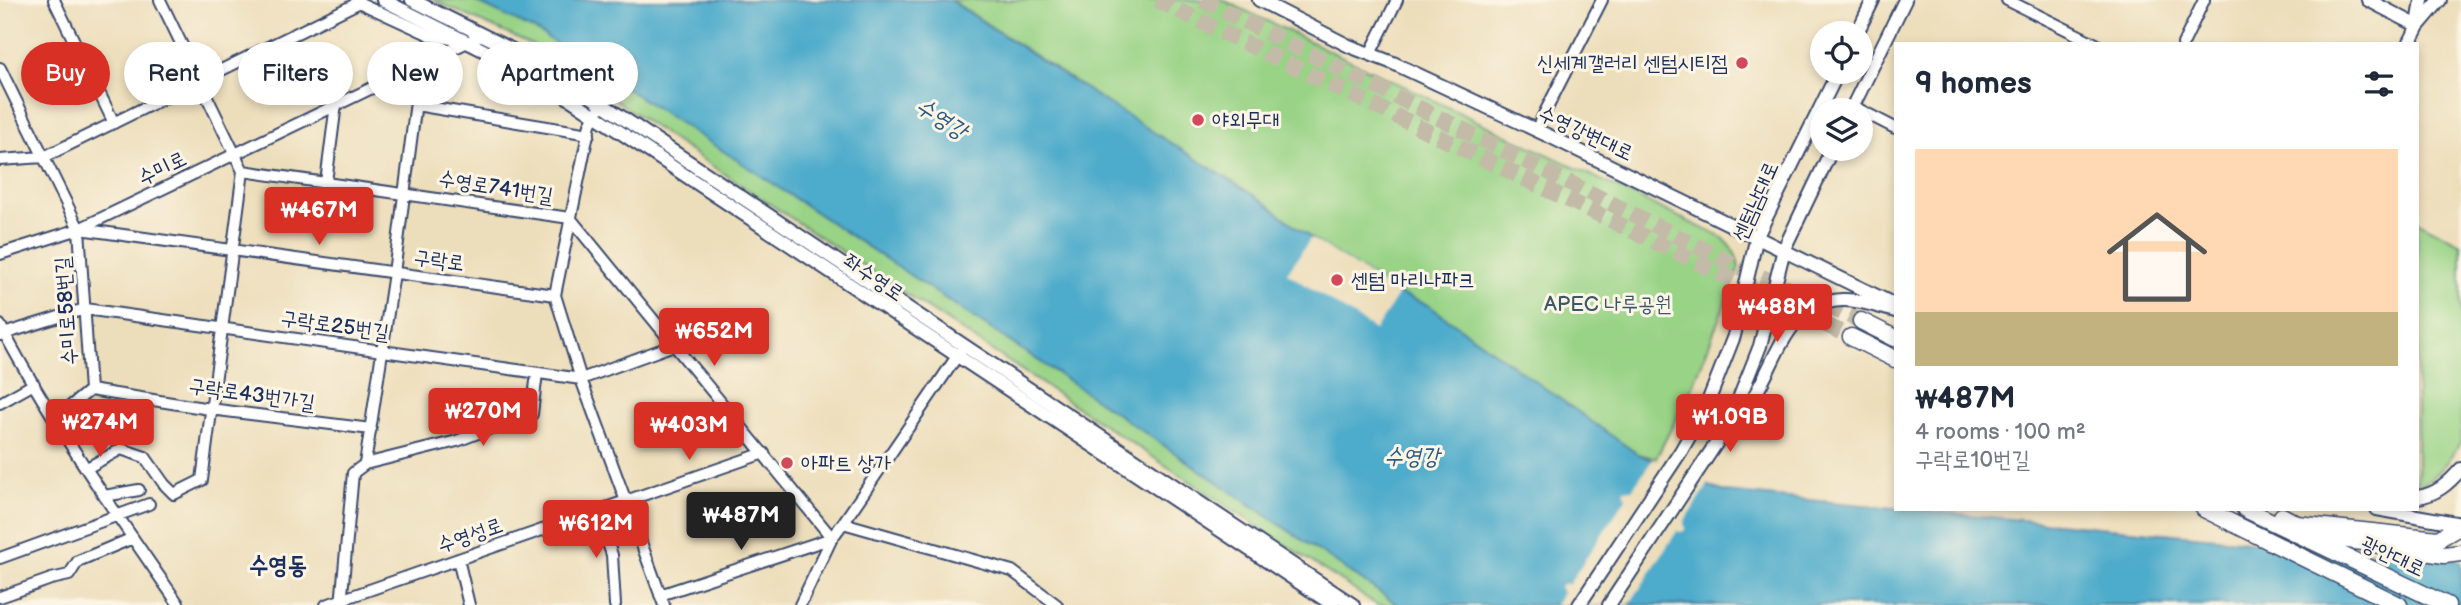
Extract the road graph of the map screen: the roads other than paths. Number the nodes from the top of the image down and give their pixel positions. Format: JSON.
{"nodes":[{"id":1,"x":54,"y":0,"type":"edge"},
{"id":2,"x":160,"y":0,"type":"edge"},
{"id":3,"x":383,"y":0,"type":"edge"},
{"id":4,"x":412,"y":0,"type":"edge"},
{"id":5,"x":1259,"y":0,"type":"edge"},
{"id":6,"x":1397,"y":0,"type":"edge"},
{"id":7,"x":1602,"y":0,"type":"edge"},
{"id":8,"x":1873,"y":0,"type":"edge"},
{"id":9,"x":1905,"y":0,"type":"edge"},
{"id":10,"x":2007,"y":0,"type":"edge"},
{"id":11,"x":2204,"y":0,"type":"edge"},
{"id":12,"x":2368,"y":0,"type":"edge"},
{"id":13,"x":2422,"y":0,"type":"edge"},
{"id":14,"x":2440,"y":0,"type":"edge"},
{"id":15,"x":358,"y":1,"type":"edge"},
{"id":16,"x":1863,"y":21,"type":"edge"},
{"id":17,"x":2418,"y":26,"type":"junction"},
{"id":18,"x":482,"y":34,"type":"junction"},
{"id":19,"x":181,"y":42,"type":"edge"},
{"id":20,"x":468,"y":42,"type":"junction"},
{"id":21,"x":2092,"y":42,"type":"edge"},
{"id":22,"x":2184,"y":42,"type":"edge"},
{"id":23,"x":2410,"y":42,"type":"edge"},
{"id":24,"x":463,"y":44,"type":"edge"},
{"id":25,"x":1370,"y":54,"type":"junction"},
{"id":26,"x":0,"y":68,"type":"edge"},
{"id":27,"x":224,"y":69,"type":"edge"},
{"id":28,"x":1832,"y":84,"type":"edge"},
{"id":29,"x":1861,"y":98,"type":"edge"},
{"id":30,"x":151,"y":105,"type":"edge"},
{"id":31,"x":212,"y":105,"type":"edge"},
{"id":32,"x":334,"y":105,"type":"edge"},
{"id":33,"x":336,"y":105,"type":"edge"},
{"id":34,"x":416,"y":105,"type":"joint"},
{"id":35,"x":599,"y":109,"type":"junction"},
{"id":36,"x":1873,"y":117,"type":"edge"},
{"id":37,"x":114,"y":123,"type":"junction"},
{"id":38,"x":1894,"y":128,"type":"edge"},
{"id":39,"x":1536,"y":130,"type":"junction"},
{"id":40,"x":589,"y":134,"type":"junction"},
{"id":41,"x":235,"y":153,"type":"junction"},
{"id":42,"x":44,"y":157,"type":"junction"},
{"id":43,"x":0,"y":160,"type":"edge"},
{"id":44,"x":1826,"y":161,"type":"edge"},
{"id":45,"x":243,"y":171,"type":"junction"},
{"id":46,"x":326,"y":182,"type":"junction"},
{"id":47,"x":405,"y":192,"type":"junction"},
{"id":48,"x":570,"y":218,"type":"junction"},
{"id":49,"x":79,"y":229,"type":"junction"},
{"id":50,"x":1757,"y":236,"type":"junction"},
{"id":51,"x":231,"y":250,"type":"junction"},
{"id":52,"x":1784,"y":250,"type":"junction"},
{"id":53,"x":0,"y":254,"type":"edge"},
{"id":54,"x":394,"y":273,"type":"junction"},
{"id":55,"x":555,"y":295,"type":"junction"},
{"id":56,"x":1894,"y":305,"type":"edge"},
{"id":57,"x":85,"y":309,"type":"junction"},
{"id":58,"x":1894,"y":311,"type":"edge"},
{"id":59,"x":1861,"y":321,"type":"tunnel mouth"},
{"id":60,"x":221,"y":329,"type":"junction"},
{"id":61,"x":2,"y":331,"type":"edge"},
{"id":62,"x":1894,"y":338,"type":"edge"},
{"id":63,"x":1857,"y":340,"type":"tunnel mouth"},
{"id":64,"x":674,"y":345,"type":"junction"},
{"id":65,"x":961,"y":350,"type":"junction"},
{"id":66,"x":382,"y":351,"type":"junction"},
{"id":67,"x":1894,"y":360,"type":"edge"},
{"id":68,"x":537,"y":373,"type":"junction"},
{"id":69,"x":581,"y":379,"type":"junction"},
{"id":70,"x":34,"y":384,"type":"junction"},
{"id":71,"x":90,"y":390,"type":"junction"},
{"id":72,"x":0,"y":403,"type":"edge"},
{"id":73,"x":210,"y":409,"type":"junction"},
{"id":74,"x":55,"y":419,"type":"junction"},
{"id":75,"x":1729,"y":424,"type":"junction"},
{"id":76,"x":370,"y":429,"type":"junction"},
{"id":77,"x":764,"y":453,"type":"junction"},
{"id":78,"x":365,"y":464,"type":"junction"},
{"id":79,"x":87,"y":468,"type":"junction"},
{"id":80,"x":2461,"y":469,"type":"edge"},
{"id":81,"x":139,"y":490,"type":"dead end"},
{"id":82,"x":104,"y":496,"type":"junction"},
{"id":83,"x":2419,"y":497,"type":"edge"},
{"id":84,"x":626,"y":501,"type":"junction"},
{"id":85,"x":149,"y":504,"type":"dead end"},
{"id":86,"x":597,"y":511,"type":"junction"},
{"id":87,"x":2208,"y":511,"type":"edge"},
{"id":88,"x":2249,"y":511,"type":"edge"},
{"id":89,"x":2271,"y":511,"type":"edge"},
{"id":90,"x":2388,"y":511,"type":"edge"},
{"id":91,"x":118,"y":517,"type":"junction"},
{"id":92,"x":843,"y":523,"type":"junction"},
{"id":93,"x":2461,"y":525,"type":"edge"},
{"id":94,"x":2287,"y":530,"type":"junction"},
{"id":95,"x":132,"y":538,"type":"junction"},
{"id":96,"x":832,"y":538,"type":"junction"},
{"id":97,"x":2461,"y":553,"type":"edge"},
{"id":98,"x":0,"y":558,"type":"edge"},
{"id":99,"x":458,"y":559,"type":"junction"},
{"id":100,"x":0,"y":597,"type":"edge"},
{"id":101,"x":662,"y":600,"type":"edge"},
{"id":102,"x":341,"y":602,"type":"edge"},
{"id":103,"x":179,"y":605,"type":"edge"},
{"id":104,"x":327,"y":605,"type":"edge"},
{"id":105,"x":469,"y":605,"type":"edge"},
{"id":106,"x":615,"y":605,"type":"edge"},
{"id":107,"x":800,"y":605,"type":"edge"},
{"id":108,"x":1057,"y":605,"type":"edge"},
{"id":109,"x":1333,"y":605,"type":"edge"},
{"id":110,"x":1353,"y":605,"type":"edge"},
{"id":111,"x":1579,"y":605,"type":"edge"},
{"id":112,"x":1609,"y":605,"type":"edge"},
{"id":113,"x":2399,"y":605,"type":"edge"},
{"id":114,"x":2447,"y":605,"type":"edge"}],
"edges":[{"from":1,"to":37,"type":"street"},
{"from":2,"to":19,"type":"street"},
{"from":3,"to":20,"type":"main road","name":"좌수영로"},
{"from":4,"to":18,"type":"main road","name":"좌수영로"},
{"from":5,"to":25,"type":"main road","name":"수영강변대로"},
{"from":6,"to":25,"type":"street"},
{"from":7,"to":39,"type":"street"},
{"from":8,"to":16,"type":"main road"},
{"from":9,"to":29,"type":"main road"},
{"from":10,"to":21,"type":"street"},
{"from":11,"to":22,"type":"street"},
{"from":12,"to":17,"type":"main road"},
{"from":13,"to":17,"type":"main road"},
{"from":14,"to":17,"type":"main road"},
{"from":15,"to":20,"type":"street"},
{"from":15,"to":27,"type":"street"},
{"from":17,"to":23,"type":"main road"},
{"from":18,"to":20,"type":"street","name":"수미로"},
{"from":18,"to":35,"type":"main road","name":"좌수영로"},
{"from":20,"to":24,"type":"street","name":"수미로"},
{"from":20,"to":35,"type":"main road","name":"좌수영로"},
{"from":25,"to":39,"type":"main road","name":"수영강변대로"},
{"from":26,"to":42,"type":"street"},
{"from":28,"to":50,"type":"main road","name":"센텀남대로"},
{"from":30,"to":37,"type":"street"},
{"from":31,"to":41,"type":"street"},
{"from":32,"to":41,"type":"street","name":"수미로"},
{"from":33,"to":46,"type":"street"},
{"from":34,"to":40,"type":"street"},
{"from":34,"to":47,"type":"street"},
{"from":35,"to":40,"type":"street"},
{"from":35,"to":65,"type":"main road","name":"좌수영로"},
{"from":35,"to":65,"type":"main road","name":"좌수영로"},
{"from":36,"to":38,"type":"street"},
{"from":37,"to":42,"type":"street"},
{"from":39,"to":50,"type":"main road","name":"수영강변대로"},
{"from":40,"to":48,"type":"street"},
{"from":41,"to":45,"type":"street"},
{"from":41,"to":49,"type":"street","name":"수미로"},
{"from":42,"to":43,"type":"street"},
{"from":42,"to":49,"type":"street"},
{"from":44,"to":52,"type":"main road"},
{"from":45,"to":46,"type":"street","name":"수영로741번길"},
{"from":45,"to":51,"type":"street"},
{"from":46,"to":47,"type":"street","name":"수영로741번길"},
{"from":47,"to":48,"type":"street","name":"수영로741번길"},
{"from":47,"to":54,"type":"street"},
{"from":48,"to":55,"type":"street"},
{"from":48,"to":64,"type":"street","name":"수영로741번길"},
{"from":49,"to":51,"type":"street","name":"구락로"},
{"from":49,"to":53,"type":"street","name":"수미로"},
{"from":49,"to":57,"type":"street","name":"수미로58번길"},
{"from":50,"to":52,"type":"main road","name":"수영강변대로"},
{"from":50,"to":111,"type":"main road","name":"센텀남대로"},
{"from":51,"to":54,"type":"street","name":"구락로"},
{"from":51,"to":60,"type":"street"},
{"from":52,"to":56,"type":"main road","name":"수영강변대로"},
{"from":52,"to":75,"type":"main road"},
{"from":54,"to":55,"type":"street","name":"구락로"},
{"from":54,"to":66,"type":"street"},
{"from":55,"to":69,"type":"street"},
{"from":57,"to":60,"type":"street","name":"구락로25번길"},
{"from":57,"to":61,"type":"street"},
{"from":57,"to":71,"type":"street","name":"수미로58번길"},
{"from":58,"to":75,"type":"main road"},
{"from":59,"to":62,"type":"highway"},
{"from":60,"to":66,"type":"street","name":"구락로25번길"},
{"from":60,"to":73,"type":"street"},
{"from":61,"to":70,"type":"street"},
{"from":63,"to":67,"type":"highway"},
{"from":64,"to":69,"type":"street"},
{"from":64,"to":77,"type":"street","name":"수영로741번길"},
{"from":65,"to":92,"type":"street"},
{"from":65,"to":109,"type":"main road","name":"좌수영로"},
{"from":65,"to":110,"type":"main road","name":"좌수영로"},
{"from":66,"to":68,"type":"street","name":"구락로25번길"},
{"from":66,"to":76,"type":"street"},
{"from":68,"to":69,"type":"street","name":"구락로25번길"},
{"from":68,"to":78,"type":"street"},
{"from":69,"to":84,"type":"street"},
{"from":70,"to":72,"type":"street"},
{"from":70,"to":74,"type":"street"},
{"from":71,"to":73,"type":"street","name":"구락로43번가길"},
{"from":71,"to":74,"type":"street"},
{"from":73,"to":76,"type":"street","name":"구락로43번가길"},
{"from":73,"to":79,"type":"street"},
{"from":74,"to":79,"type":"street"},
{"from":75,"to":112,"type":"main road"},
{"from":76,"to":78,"type":"street"},
{"from":77,"to":84,"type":"street","name":"수영성로"},
{"from":77,"to":96,"type":"street","name":"수영로741번길"},
{"from":78,"to":102,"type":"street"},
{"from":79,"to":82,"type":"street"},
{"from":80,"to":83,"type":"main road"},
{"from":81,"to":82,"type":"street"},
{"from":82,"to":91,"type":"street"},
{"from":84,"to":86,"type":"street","name":"수영성로"},
{"from":84,"to":101,"type":"street"},
{"from":85,"to":91,"type":"street"},
{"from":86,"to":99,"type":"street","name":"수영성로"},
{"from":86,"to":106,"type":"street"},
{"from":87,"to":113,"type":"highway","name":"광안대로"},
{"from":88,"to":94,"type":"highway","name":"광안대로"},
{"from":89,"to":93,"type":"highway"},
{"from":90,"to":93,"type":"main road"},
{"from":91,"to":95,"type":"street"},
{"from":91,"to":98,"type":"street"},
{"from":92,"to":96,"type":"street"},
{"from":92,"to":108,"type":"street"},
{"from":94,"to":97,"type":"highway"},
{"from":94,"to":114,"type":"highway","name":"광안대로"},
{"from":95,"to":100,"type":"street"},
{"from":95,"to":103,"type":"street"},
{"from":96,"to":101,"type":"street"},
{"from":96,"to":107,"type":"street"},
{"from":99,"to":102,"type":"street","name":"수영성로"},
{"from":99,"to":105,"type":"street"},
{"from":102,"to":104,"type":"street","name":"수영성로"}]}
